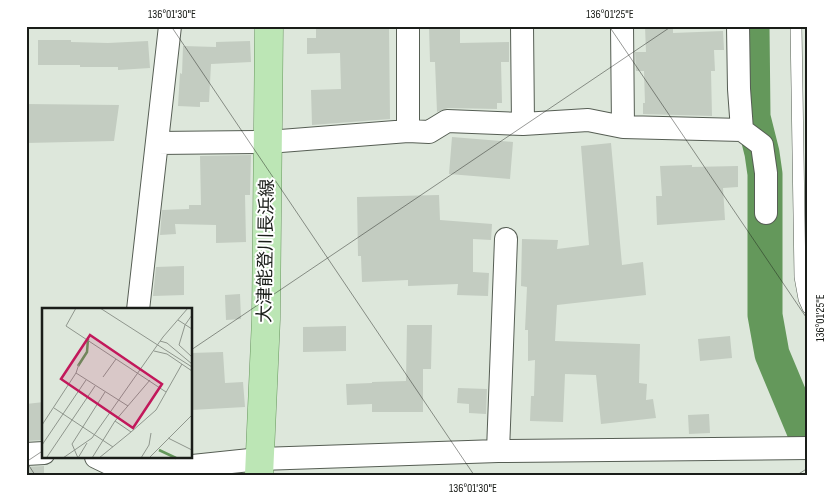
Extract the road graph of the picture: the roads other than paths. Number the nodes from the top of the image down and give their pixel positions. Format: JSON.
{"nodes":[{"id":1,"x":170,"y":26,"type":"edge"},
{"id":2,"x":269,"y":26,"type":"edge"},
{"id":3,"x":408,"y":26,"type":"edge"},
{"id":4,"x":522,"y":26,"type":"edge"},
{"id":5,"x":622,"y":26,"type":"edge"},
{"id":6,"x":738,"y":26,"type":"edge"},
{"id":7,"x":796,"y":26,"type":"edge"},
{"id":8,"x":523,"y":124,"type":"junction"},
{"id":9,"x":623,"y":127,"type":"junction"},
{"id":10,"x":742,"y":130,"type":"junction"},
{"id":11,"x":408,"y":131,"type":"junction"},
{"id":12,"x":268,"y":142,"type":"junction"},
{"id":13,"x":157,"y":143,"type":"junction"},
{"id":14,"x":766,"y":213,"type":"dead end"},
{"id":15,"x":506,"y":239,"type":"dead end"},
{"id":16,"x":138,"y":308,"type":"edge"},
{"id":17,"x":808,"y":308,"type":"edge"},
{"id":18,"x":805,"y":448,"type":"edge"},
{"id":19,"x":498,"y":451,"type":"junction"},
{"id":20,"x":42,"y":453,"type":"edge"},
{"id":21,"x":26,"y":454,"type":"edge"},
{"id":22,"x":100,"y":458,"type":"edge"},
{"id":23,"x":121,"y":463,"type":"edge"},
{"id":24,"x":260,"y":467,"type":"edge"}],
"edges":[{"from":1,"to":13,"type":"street"},
{"from":2,"to":12,"type":"main road","name":"大津能登川長浜線"},
{"from":3,"to":11,"type":"street"},
{"from":4,"to":8,"type":"street"},
{"from":5,"to":9,"type":"street"},
{"from":6,"to":10,"type":"street"},
{"from":7,"to":17,"type":"lane"},
{"from":8,"to":9,"type":"street"},
{"from":8,"to":11,"type":"street"},
{"from":9,"to":10,"type":"street"},
{"from":10,"to":14,"type":"street"},
{"from":11,"to":12,"type":"street"},
{"from":12,"to":13,"type":"street"},
{"from":12,"to":24,"type":"main road","name":"大津能登川長浜線"},
{"from":13,"to":16,"type":"street"},
{"from":15,"to":19,"type":"street"},
{"from":18,"to":19,"type":"street"},
{"from":19,"to":24,"type":"street"},
{"from":20,"to":21,"type":"street"},
{"from":22,"to":23,"type":"street"},
{"from":23,"to":24,"type":"street"}]}
